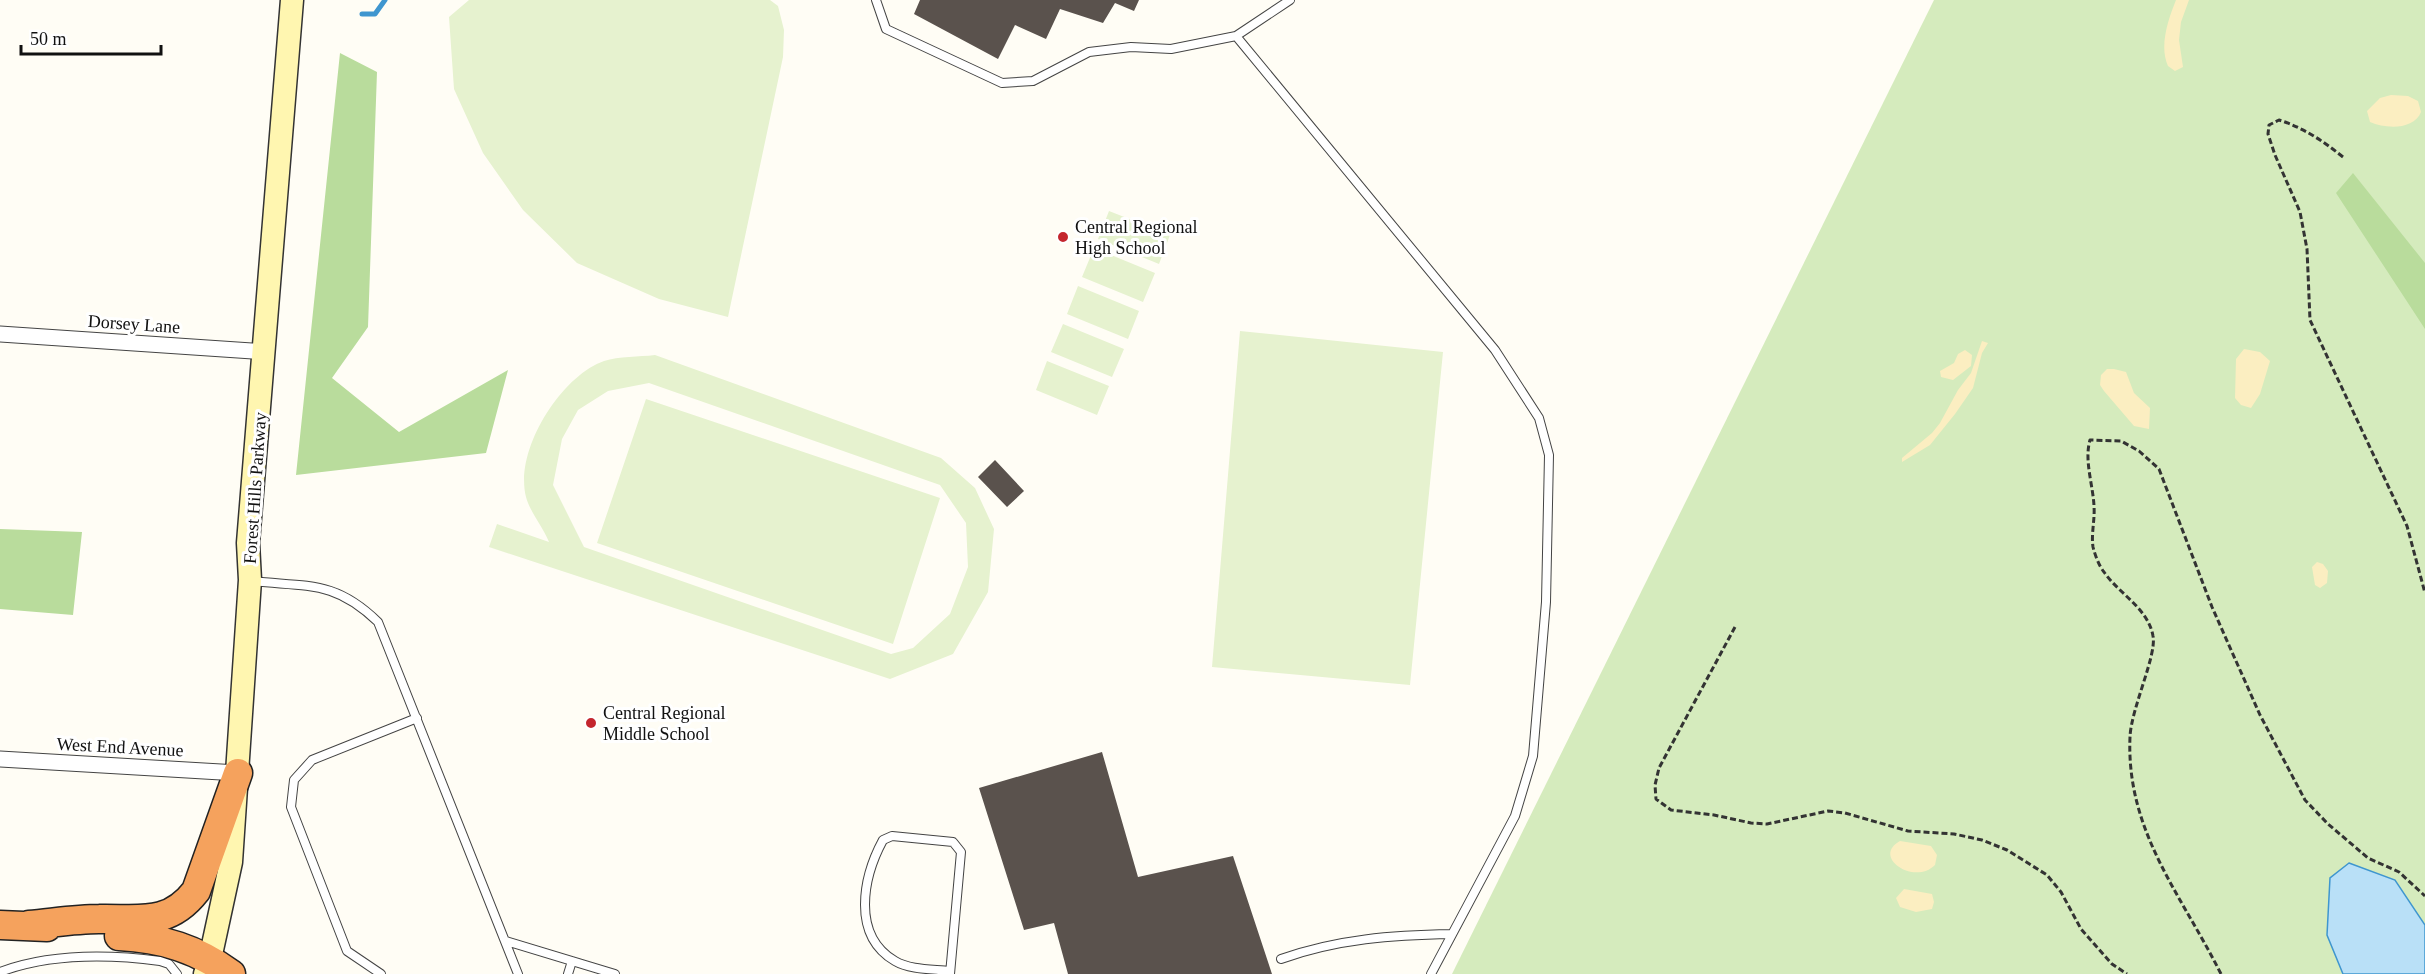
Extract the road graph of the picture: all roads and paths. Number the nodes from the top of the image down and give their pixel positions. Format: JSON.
{"nodes":[{"id":1,"x":292,"y":0,"type":"edge"},
{"id":2,"x":876,"y":0,"type":"edge"},
{"id":3,"x":1290,"y":0,"type":"edge"},
{"id":4,"x":1236,"y":36,"type":"junction"},
{"id":5,"x":2343,"y":157,"type":"dead end"},
{"id":6,"x":0,"y":334,"type":"edge"},
{"id":7,"x":266,"y":352,"type":"junction"},
{"id":8,"x":250,"y":580,"type":"junction"},
{"id":9,"x":2425,"y":593,"type":"edge"},
{"id":10,"x":1735,"y":627,"type":"dead end"},
{"id":11,"x":417,"y":718,"type":"junction"},
{"id":12,"x":0,"y":759,"type":"edge"},
{"id":13,"x":238,"y":773,"type":"junction"},
{"id":14,"x":2425,"y":896,"type":"edge"},
{"id":15,"x":0,"y":925,"type":"edge"},
{"id":16,"x":29,"y":925,"type":"junction"},
{"id":17,"x":1452,"y":934,"type":"junction"},
{"id":18,"x":506,"y":941,"type":"junction"},
{"id":19,"x":1281,"y":958,"type":"dead end"},
{"id":20,"x":572,"y":961,"type":"junction"},
{"id":21,"x":215,"y":969,"type":"edge"},
{"id":22,"x":0,"y":972,"type":"edge"},
{"id":23,"x":950,"y":972,"type":"edge"},
{"id":24,"x":177,"y":974,"type":"edge"},
{"id":25,"x":381,"y":974,"type":"edge"},
{"id":26,"x":518,"y":974,"type":"edge"},
{"id":27,"x":568,"y":974,"type":"edge"},
{"id":28,"x":615,"y":974,"type":"edge"},
{"id":29,"x":1431,"y":974,"type":"edge"},
{"id":30,"x":2127,"y":974,"type":"edge"},
{"id":31,"x":2222,"y":974,"type":"edge"}],
"edges":[{"from":1,"to":7,"type":"main road","name":"Forest Hills Parkway"},
{"from":2,"to":4,"type":"lane"},
{"from":3,"to":4,"type":"lane"},
{"from":4,"to":17,"type":"lane"},
{"from":5,"to":9,"type":"path"},
{"from":6,"to":7,"type":"street","name":"Dorsey Lane"},
{"from":7,"to":8,"type":"main road","name":"Forest Hills Parkway"},
{"from":8,"to":11,"type":"lane"},
{"from":8,"to":13,"type":"main road","name":"Forest Hills Parkway"},
{"from":10,"to":30,"type":"path"},
{"from":11,"to":18,"type":"lane"},
{"from":11,"to":25,"type":"lane"},
{"from":12,"to":13,"type":"street","name":"West End Avenue"},
{"from":13,"to":16,"type":"highway"},
{"from":13,"to":21,"type":"main road","name":"Forest Hills Parkway"},
{"from":14,"to":31,"type":"path"},
{"from":15,"to":16,"type":"highway"},
{"from":16,"to":21,"type":"highway"},
{"from":17,"to":19,"type":"lane"},
{"from":17,"to":29,"type":"lane"},
{"from":18,"to":20,"type":"lane"},
{"from":18,"to":26,"type":"lane"},
{"from":20,"to":27,"type":"lane"},
{"from":20,"to":28,"type":"lane"},
{"from":22,"to":24,"type":"lane"},
{"from":23,"to":23,"type":"lane"}]}
